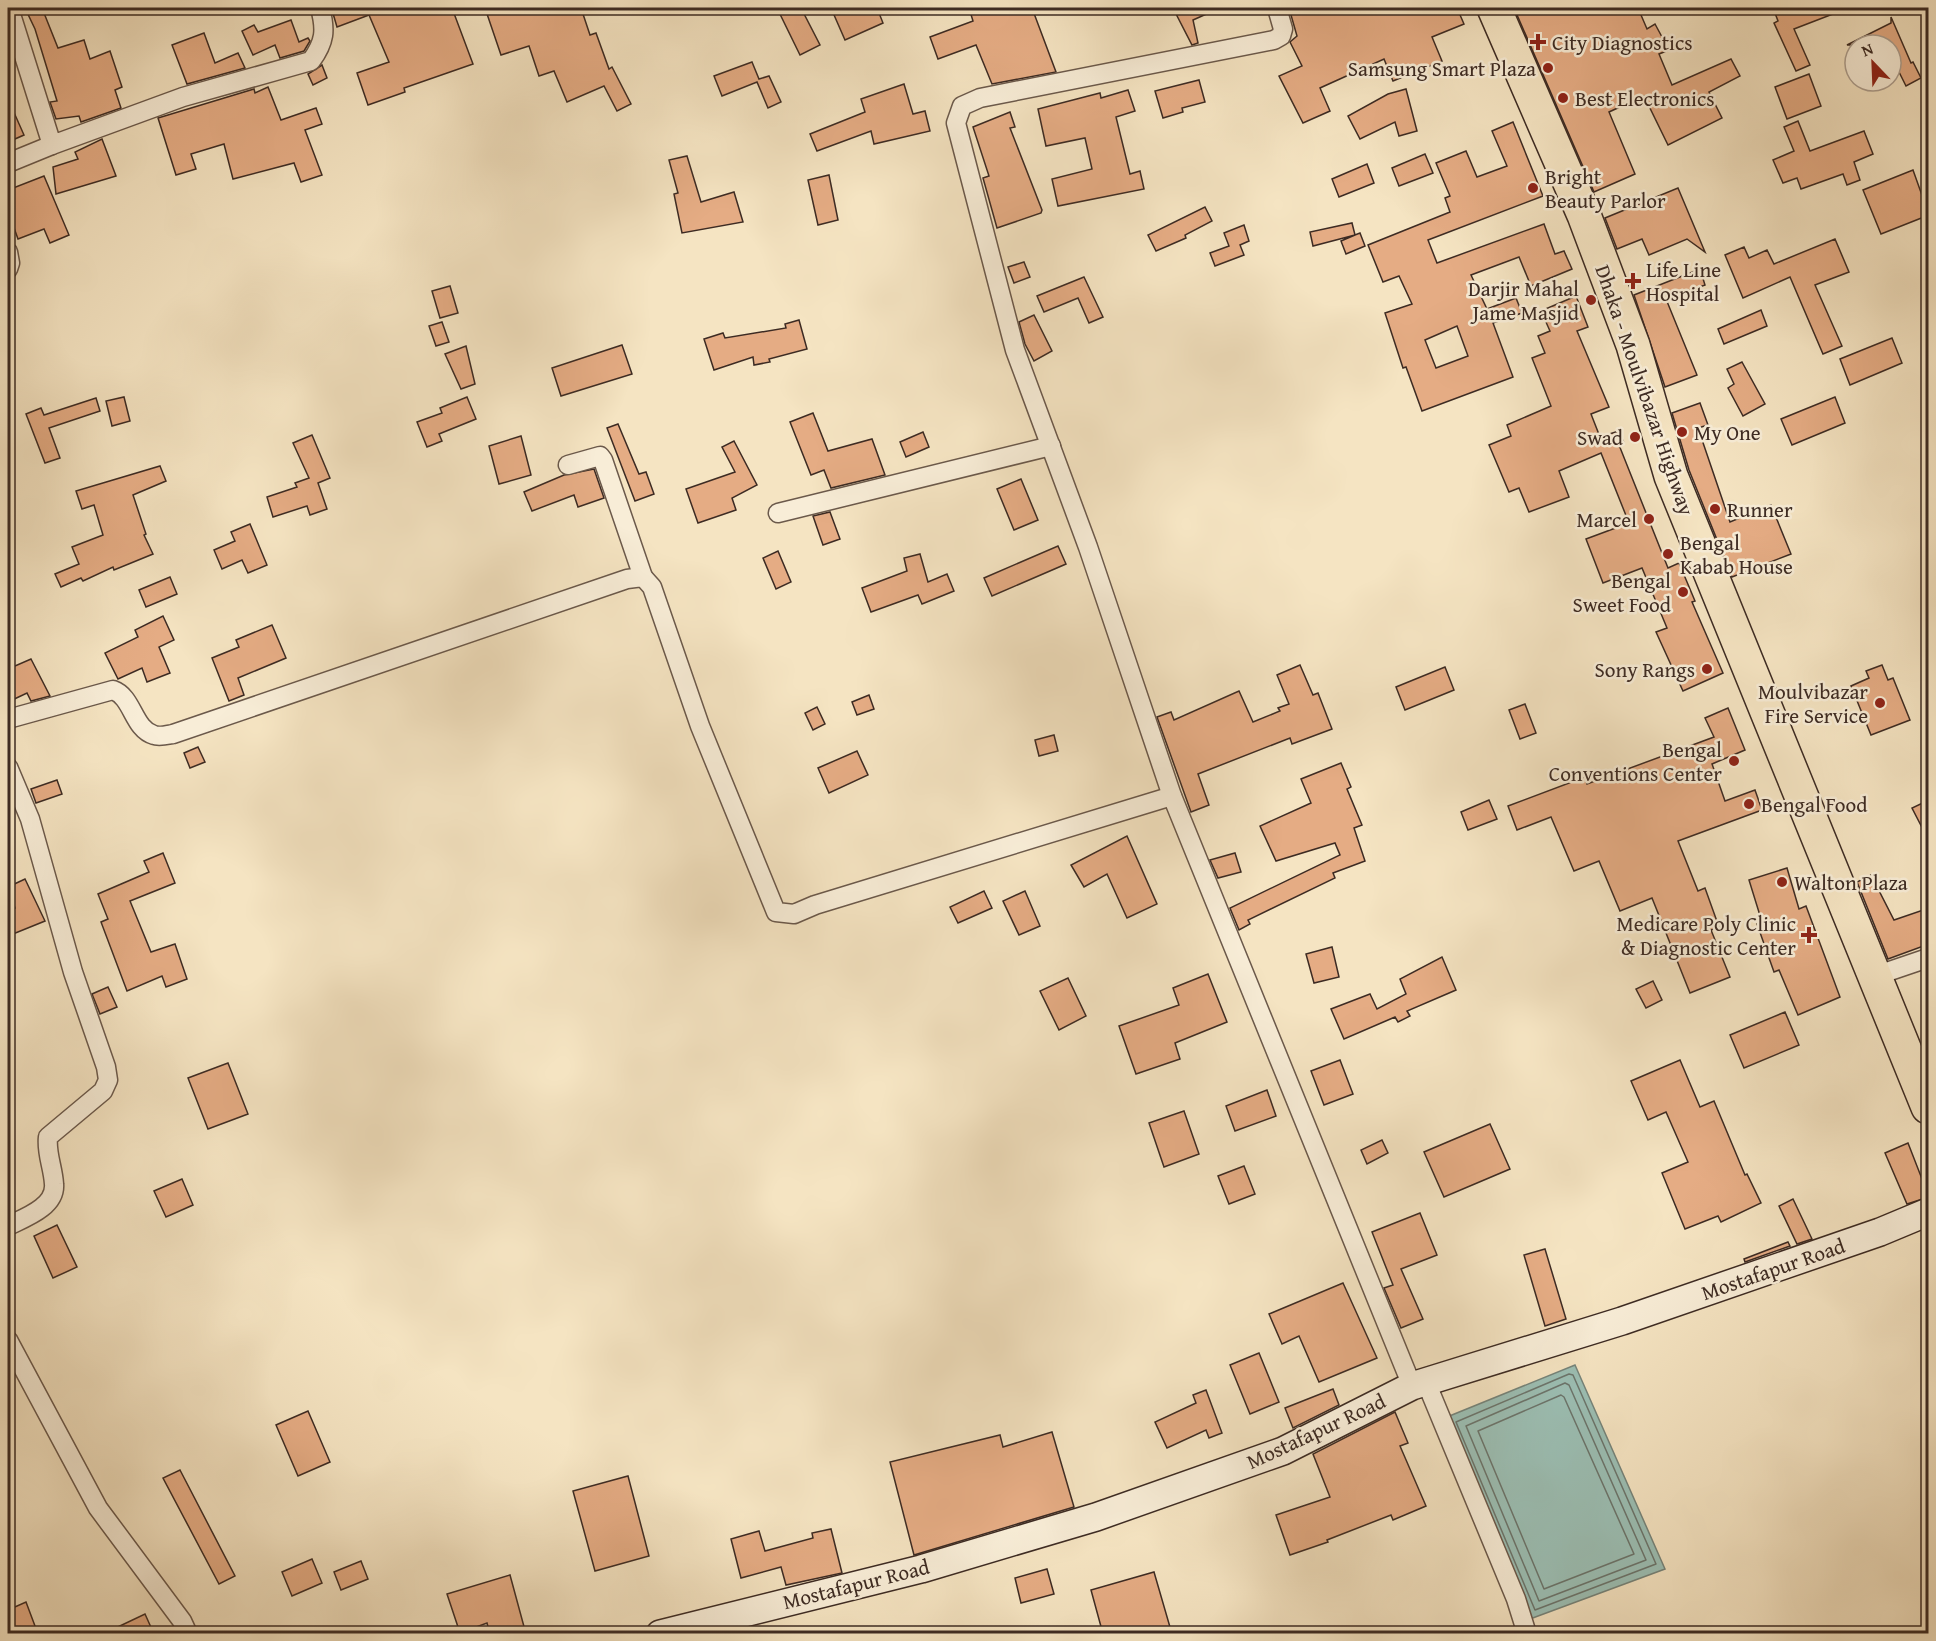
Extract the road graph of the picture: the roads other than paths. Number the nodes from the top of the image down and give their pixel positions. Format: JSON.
{"nodes":[{"id":1,"x":9,"y":8,"type":"edge"},
{"id":2,"x":320,"y":8,"type":"edge"},
{"id":3,"x":1277,"y":8,"type":"edge"},
{"id":4,"x":1494,"y":8,"type":"edge"},
{"id":5,"x":52,"y":145,"type":"junction"},
{"id":6,"x":8,"y":163,"type":"edge"},
{"id":7,"x":8,"y":252,"type":"edge"},
{"id":8,"x":8,"y":268,"type":"edge"},
{"id":9,"x":1051,"y":446,"type":"junction"},
{"id":10,"x":568,"y":465,"type":"dead end"},
{"id":11,"x":778,"y":513,"type":"dead end"},
{"id":12,"x":643,"y":577,"type":"junction"},
{"id":13,"x":8,"y":718,"type":"edge"},
{"id":14,"x":8,"y":767,"type":"edge"},
{"id":15,"x":1172,"y":796,"type":"junction"},
{"id":16,"x":1929,"y":958,"type":"edge"},
{"id":17,"x":1875,"y":976,"type":"junction"},
{"id":18,"x":1929,"y":1107,"type":"edge"},
{"id":19,"x":1929,"y":1212,"type":"edge"},
{"id":20,"x":8,"y":1226,"type":"edge"},
{"id":21,"x":8,"y":1340,"type":"edge"},
{"id":22,"x":1419,"y":1384,"type":"junction"},
{"id":23,"x":188,"y":1634,"type":"edge"},
{"id":24,"x":660,"y":1634,"type":"edge"},
{"id":25,"x":1527,"y":1634,"type":"edge"}],
"edges":[{"from":1,"to":5,"type":"street"},
{"from":2,"to":5,"type":"street"},
{"from":3,"to":9,"type":"street"},
{"from":4,"to":17,"type":"highway","name":"Dhaka - Moulvibazar Highway"},
{"from":5,"to":6,"type":"street"},
{"from":7,"to":8,"type":"street"},
{"from":9,"to":11,"type":"street"},
{"from":9,"to":15,"type":"street"},
{"from":10,"to":12,"type":"street"},
{"from":12,"to":13,"type":"street"},
{"from":12,"to":15,"type":"street"},
{"from":14,"to":20,"type":"street"},
{"from":15,"to":22,"type":"street"},
{"from":16,"to":17,"type":"street"},
{"from":17,"to":18,"type":"highway","name":"Dhaka - Moulvibazar Highway"},
{"from":19,"to":22,"type":"street","name":"Mostafapur Road"},
{"from":21,"to":23,"type":"street"},
{"from":22,"to":24,"type":"street","name":"Mostafapur Road"},
{"from":22,"to":25,"type":"street"}]}
